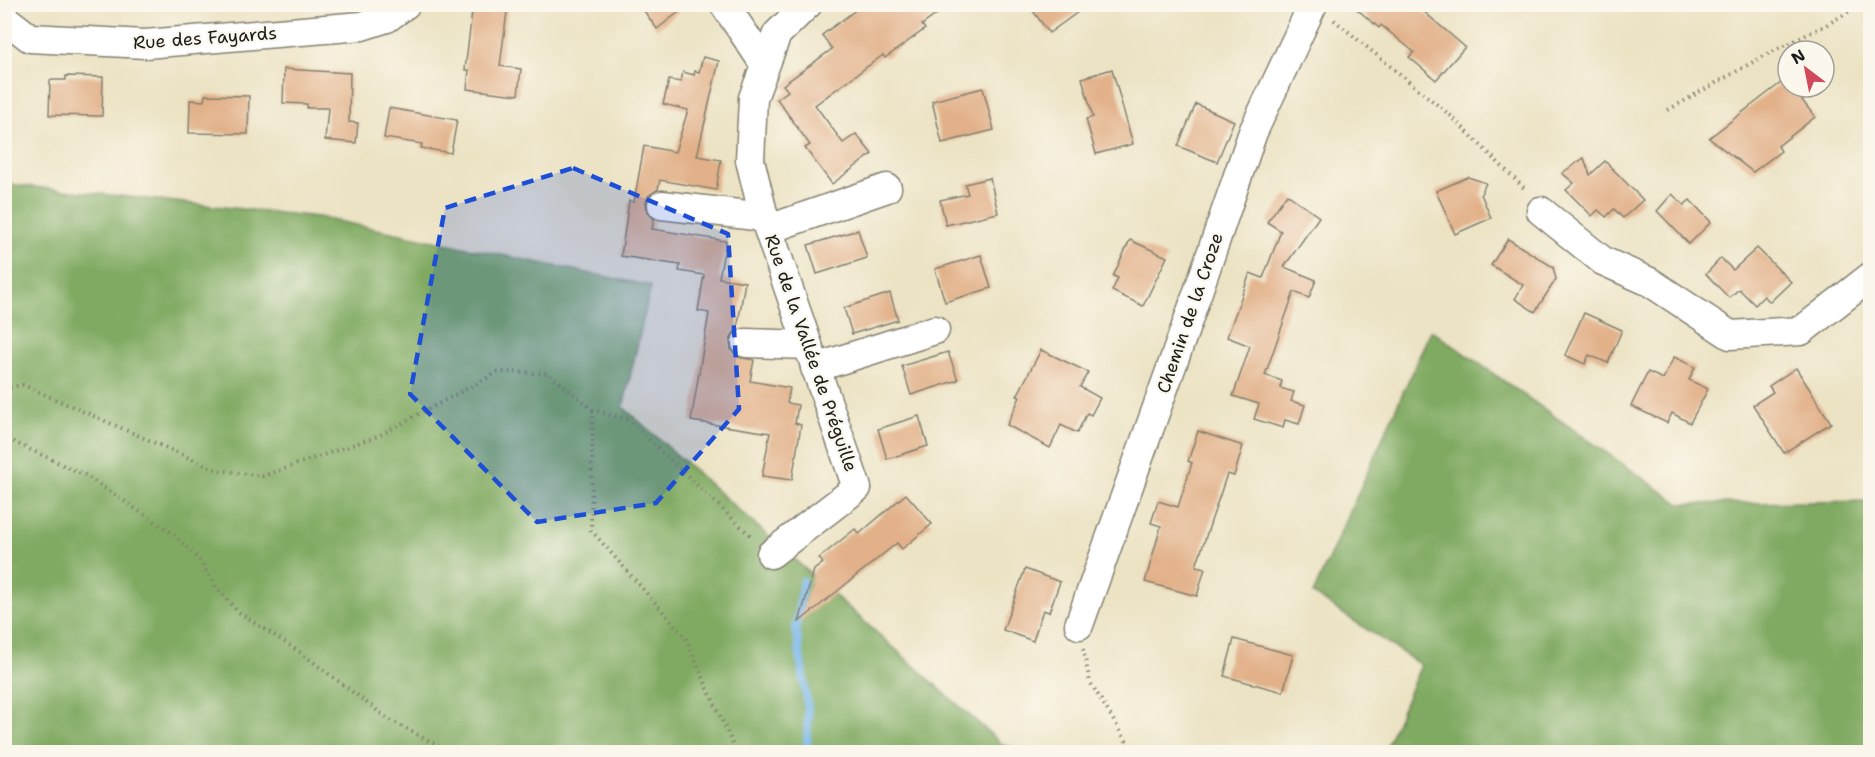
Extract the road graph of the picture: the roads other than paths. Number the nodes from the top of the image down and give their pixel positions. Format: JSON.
{"nodes":[{"id":1,"x":406,"y":4,"type":"edge"},
{"id":2,"x":724,"y":4,"type":"edge"},
{"id":3,"x":808,"y":4,"type":"edge"},
{"id":4,"x":1323,"y":12,"type":"edge"},
{"id":5,"x":4,"y":18,"type":"edge"},
{"id":6,"x":765,"y":65,"type":"junction"},
{"id":7,"x":887,"y":188,"type":"dead end"},
{"id":8,"x":662,"y":205,"type":"dead end"},
{"id":9,"x":1541,"y":211,"type":"road end"},
{"id":10,"x":766,"y":223,"type":"junction"},
{"id":11,"x":1870,"y":277,"type":"edge"},
{"id":12,"x":935,"y":330,"type":"dead end"},
{"id":13,"x":746,"y":343,"type":"dead end"},
{"id":14,"x":811,"y":357,"type":"junction"},
{"id":15,"x":771,"y":554,"type":"road end"},
{"id":16,"x":1079,"y":625,"type":"road end"}],
"edges":[{"from":1,"to":5,"type":"street","name":"Rue des Fayards"},
{"from":2,"to":6,"type":"street"},
{"from":3,"to":6,"type":"street","name":"Rue de la Vallée de Préguille"},
{"from":4,"to":16,"type":"street","name":"Chemin de la Croze"},
{"from":6,"to":10,"type":"street","name":"Rue de la Vallée de Préguille"},
{"from":7,"to":10,"type":"street"},
{"from":8,"to":10,"type":"street","name":"Rue de la Vallée de Préguille"},
{"from":9,"to":11,"type":"street"},
{"from":10,"to":14,"type":"street","name":"Rue de la Vallée de Préguille"},
{"from":12,"to":14,"type":"street"},
{"from":13,"to":14,"type":"street"},
{"from":14,"to":15,"type":"street","name":"Rue de la Vallée de Préguille"}]}
